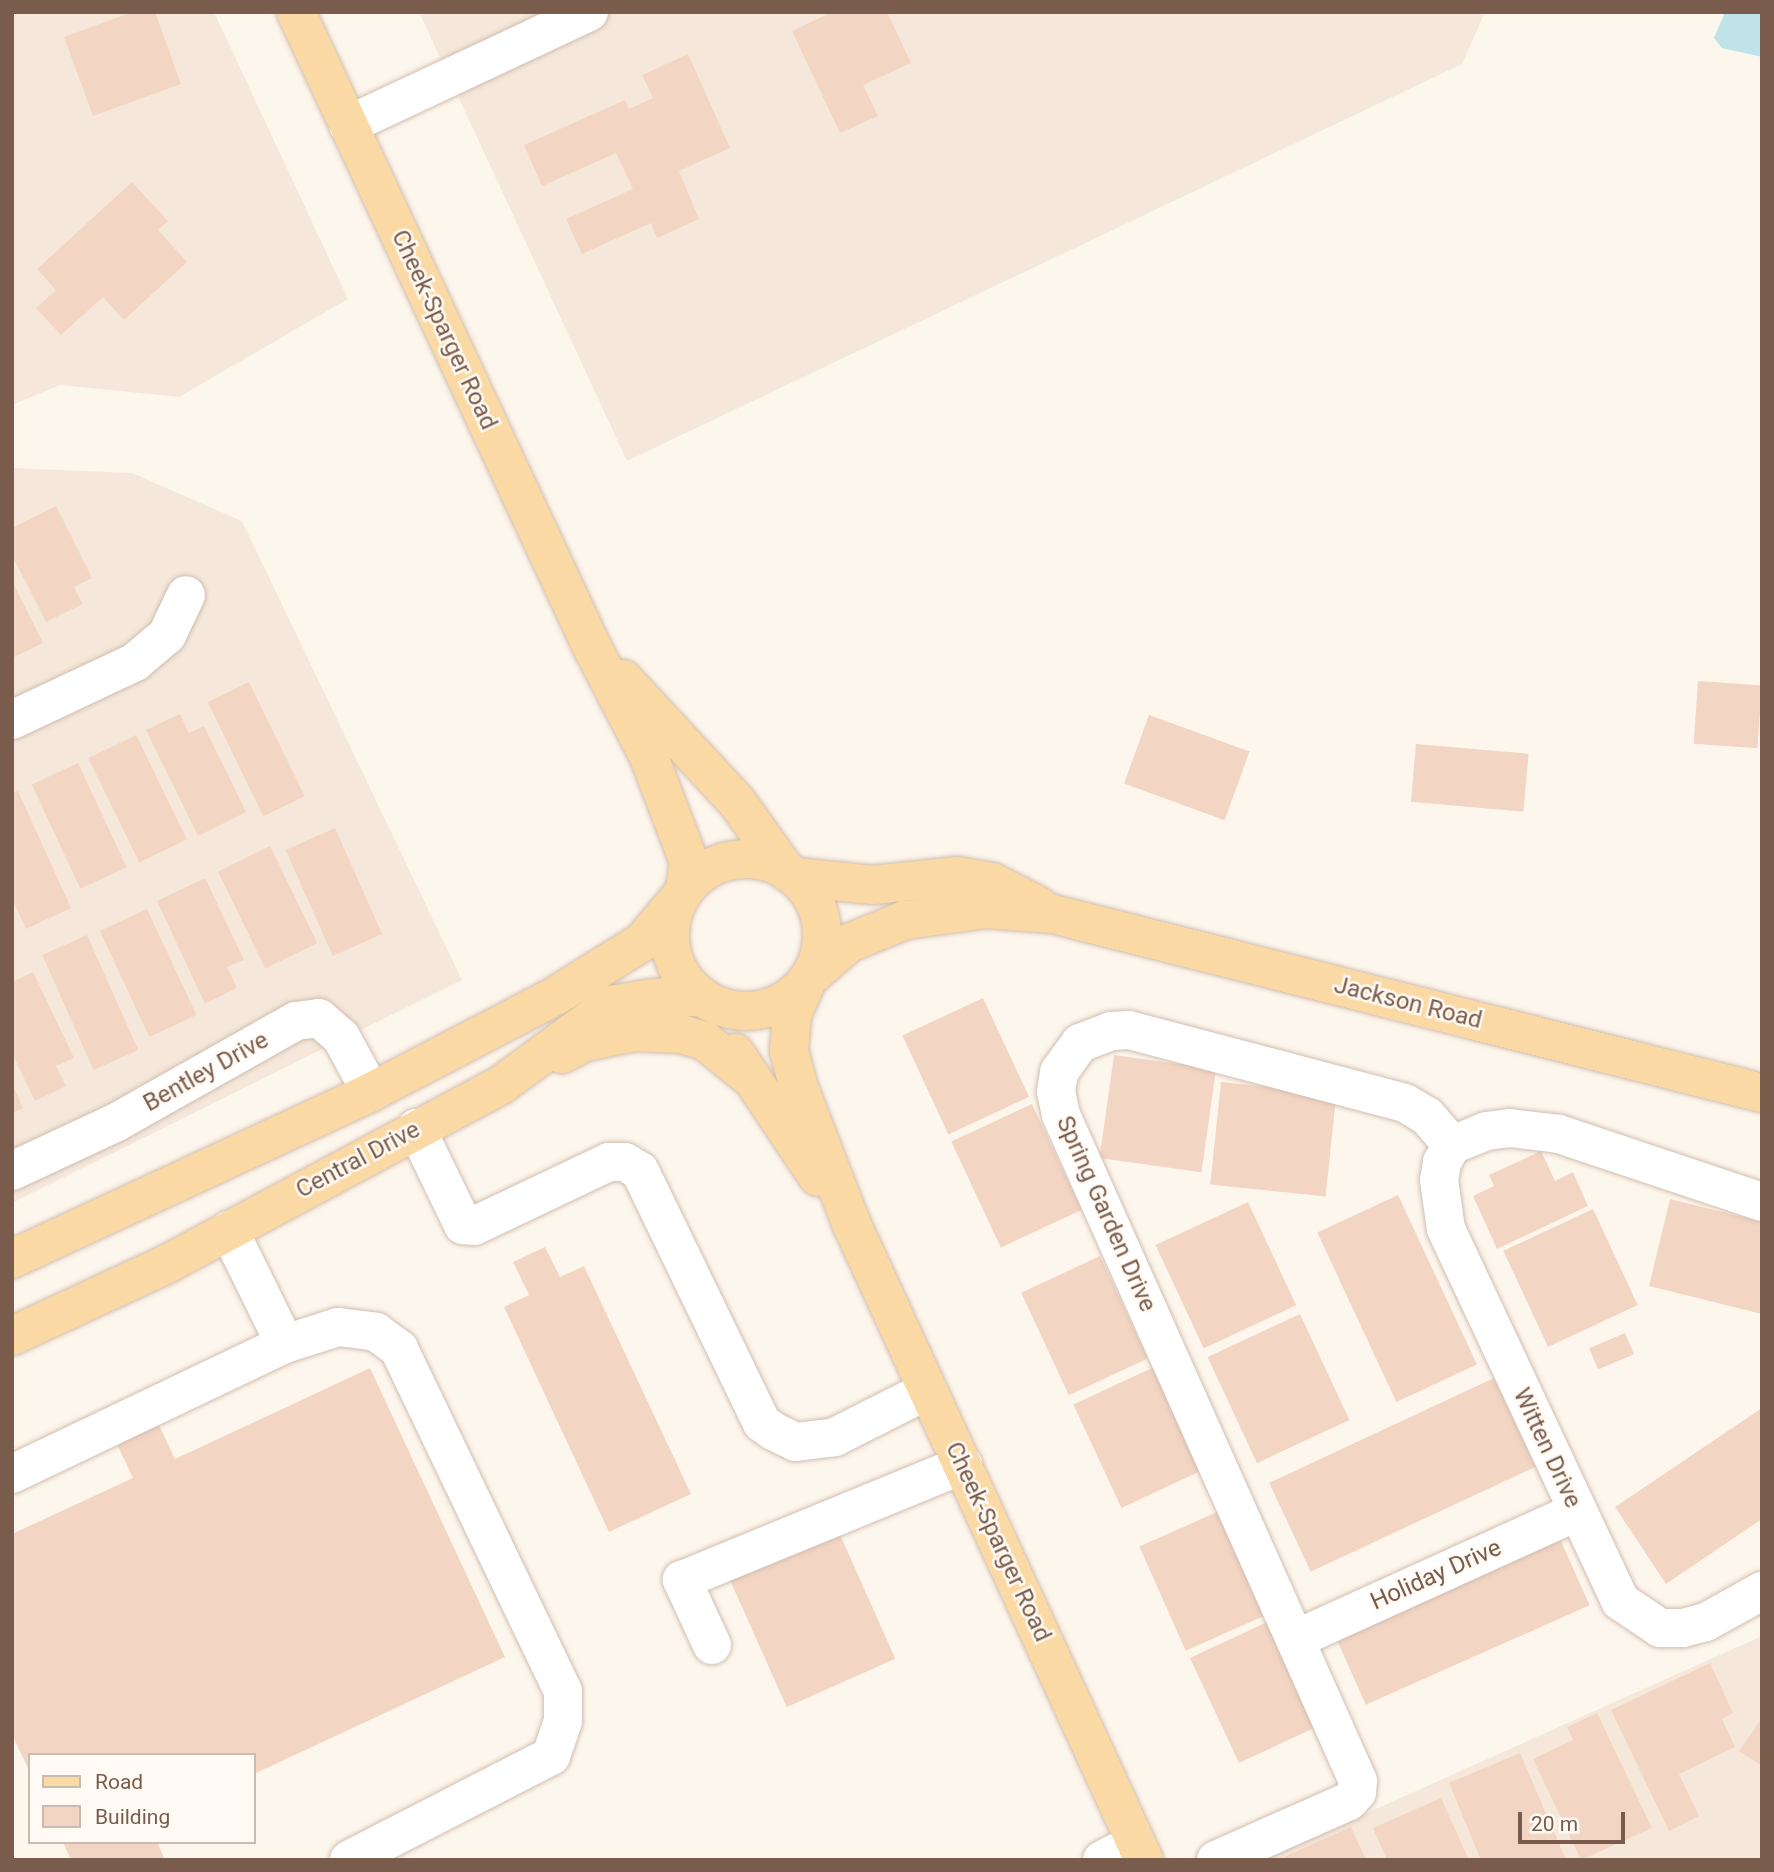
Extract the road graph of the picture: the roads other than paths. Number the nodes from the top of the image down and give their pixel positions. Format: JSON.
{"nodes":[{"id":1,"x":296,"y":12,"type":"edge"},
{"id":2,"x":589,"y":12,"type":"edge"},
{"id":3,"x":348,"y":125,"type":"junction"},
{"id":4,"x":186,"y":595,"type":"dead end"},
{"id":5,"x":593,"y":647,"type":"junction"},
{"id":6,"x":12,"y":720,"type":"edge"},
{"id":7,"x":791,"y":874,"type":"junction"},
{"id":8,"x":683,"y":893,"type":"junction"},
{"id":9,"x":1054,"y":914,"type":"junction"},
{"id":10,"x":809,"y":978,"type":"junction"},
{"id":11,"x":703,"y":998,"type":"junction"},
{"id":12,"x":747,"y":1075,"type":"junction"},
{"id":13,"x":500,"y":1085,"type":"junction"},
{"id":14,"x":370,"y":1092,"type":"junction"},
{"id":15,"x":1762,"y":1093,"type":"edge"},
{"id":16,"x":416,"y":1128,"type":"junction"},
{"id":17,"x":1452,"y":1145,"type":"junction"},
{"id":18,"x":12,"y":1171,"type":"edge"},
{"id":19,"x":1762,"y":1202,"type":"edge"},
{"id":20,"x":852,"y":1225,"type":"junction"},
{"id":21,"x":229,"y":1230,"type":"junction"},
{"id":22,"x":12,"y":1259,"type":"edge"},
{"id":23,"x":12,"y":1336,"type":"edge"},
{"id":24,"x":285,"y":1344,"type":"junction"},
{"id":25,"x":928,"y":1390,"type":"junction"},
{"id":26,"x":963,"y":1465,"type":"junction"},
{"id":27,"x":12,"y":1474,"type":"edge"},
{"id":28,"x":1576,"y":1512,"type":"junction"},
{"id":29,"x":1762,"y":1591,"type":"edge"},
{"id":30,"x":1296,"y":1639,"type":"junction"},
{"id":31,"x":712,"y":1645,"type":"dead end"},
{"id":32,"x":1140,"y":1851,"type":"edge"},
{"id":33,"x":349,"y":1860,"type":"edge"},
{"id":34,"x":1102,"y":1860,"type":"edge"},
{"id":35,"x":1216,"y":1860,"type":"edge"}],
"edges":[{"from":1,"to":3,"type":"main road","name":"Cheek-Sparger Road"},
{"from":2,"to":3,"type":"street"},
{"from":3,"to":5,"type":"main road","name":"Cheek-Sparger Road"},
{"from":4,"to":6,"type":"street"},
{"from":5,"to":7,"type":"main road","name":"Cheek-Sparger Road"},
{"from":5,"to":8,"type":"main road","name":"Cheek-Sparger Road"},
{"from":7,"to":8,"type":"main road"},
{"from":7,"to":9,"type":"main road","name":"Jackson Road"},
{"from":7,"to":10,"type":"main road"},
{"from":8,"to":11,"type":"main road"},
{"from":8,"to":14,"type":"main road"},
{"from":9,"to":10,"type":"main road","name":"Jackson Road"},
{"from":9,"to":15,"type":"main road","name":"Jackson Road"},
{"from":10,"to":11,"type":"main road"},
{"from":10,"to":20,"type":"main road","name":"Cheek-Sparger Road"},
{"from":11,"to":12,"type":"main road","name":"Cheek-Sparger Road"},
{"from":11,"to":13,"type":"main road","name":"Central Drive"},
{"from":12,"to":13,"type":"main road"},
{"from":12,"to":20,"type":"main road","name":"Cheek-Sparger Road"},
{"from":13,"to":16,"type":"main road","name":"Central Drive"},
{"from":14,"to":18,"type":"street","name":"Bentley Drive"},
{"from":14,"to":22,"type":"main road"},
{"from":16,"to":21,"type":"main road","name":"Central Drive"},
{"from":16,"to":25,"type":"street"},
{"from":17,"to":19,"type":"street"},
{"from":17,"to":28,"type":"street","name":"Witten Drive"},
{"from":17,"to":30,"type":"street","name":"Spring Garden Drive"},
{"from":20,"to":25,"type":"main road","name":"Cheek-Sparger Road"},
{"from":21,"to":23,"type":"main road","name":"Central Drive"},
{"from":21,"to":24,"type":"street"},
{"from":24,"to":27,"type":"street"},
{"from":24,"to":33,"type":"street"},
{"from":25,"to":26,"type":"main road","name":"Cheek-Sparger Road"},
{"from":26,"to":31,"type":"street"},
{"from":26,"to":32,"type":"main road","name":"Cheek-Sparger Road"},
{"from":28,"to":29,"type":"street","name":"Witten Drive"},
{"from":28,"to":30,"type":"street","name":"Holiday Drive"},
{"from":30,"to":35,"type":"street","name":"Spring Garden Drive"},
{"from":32,"to":34,"type":"street"}]}
